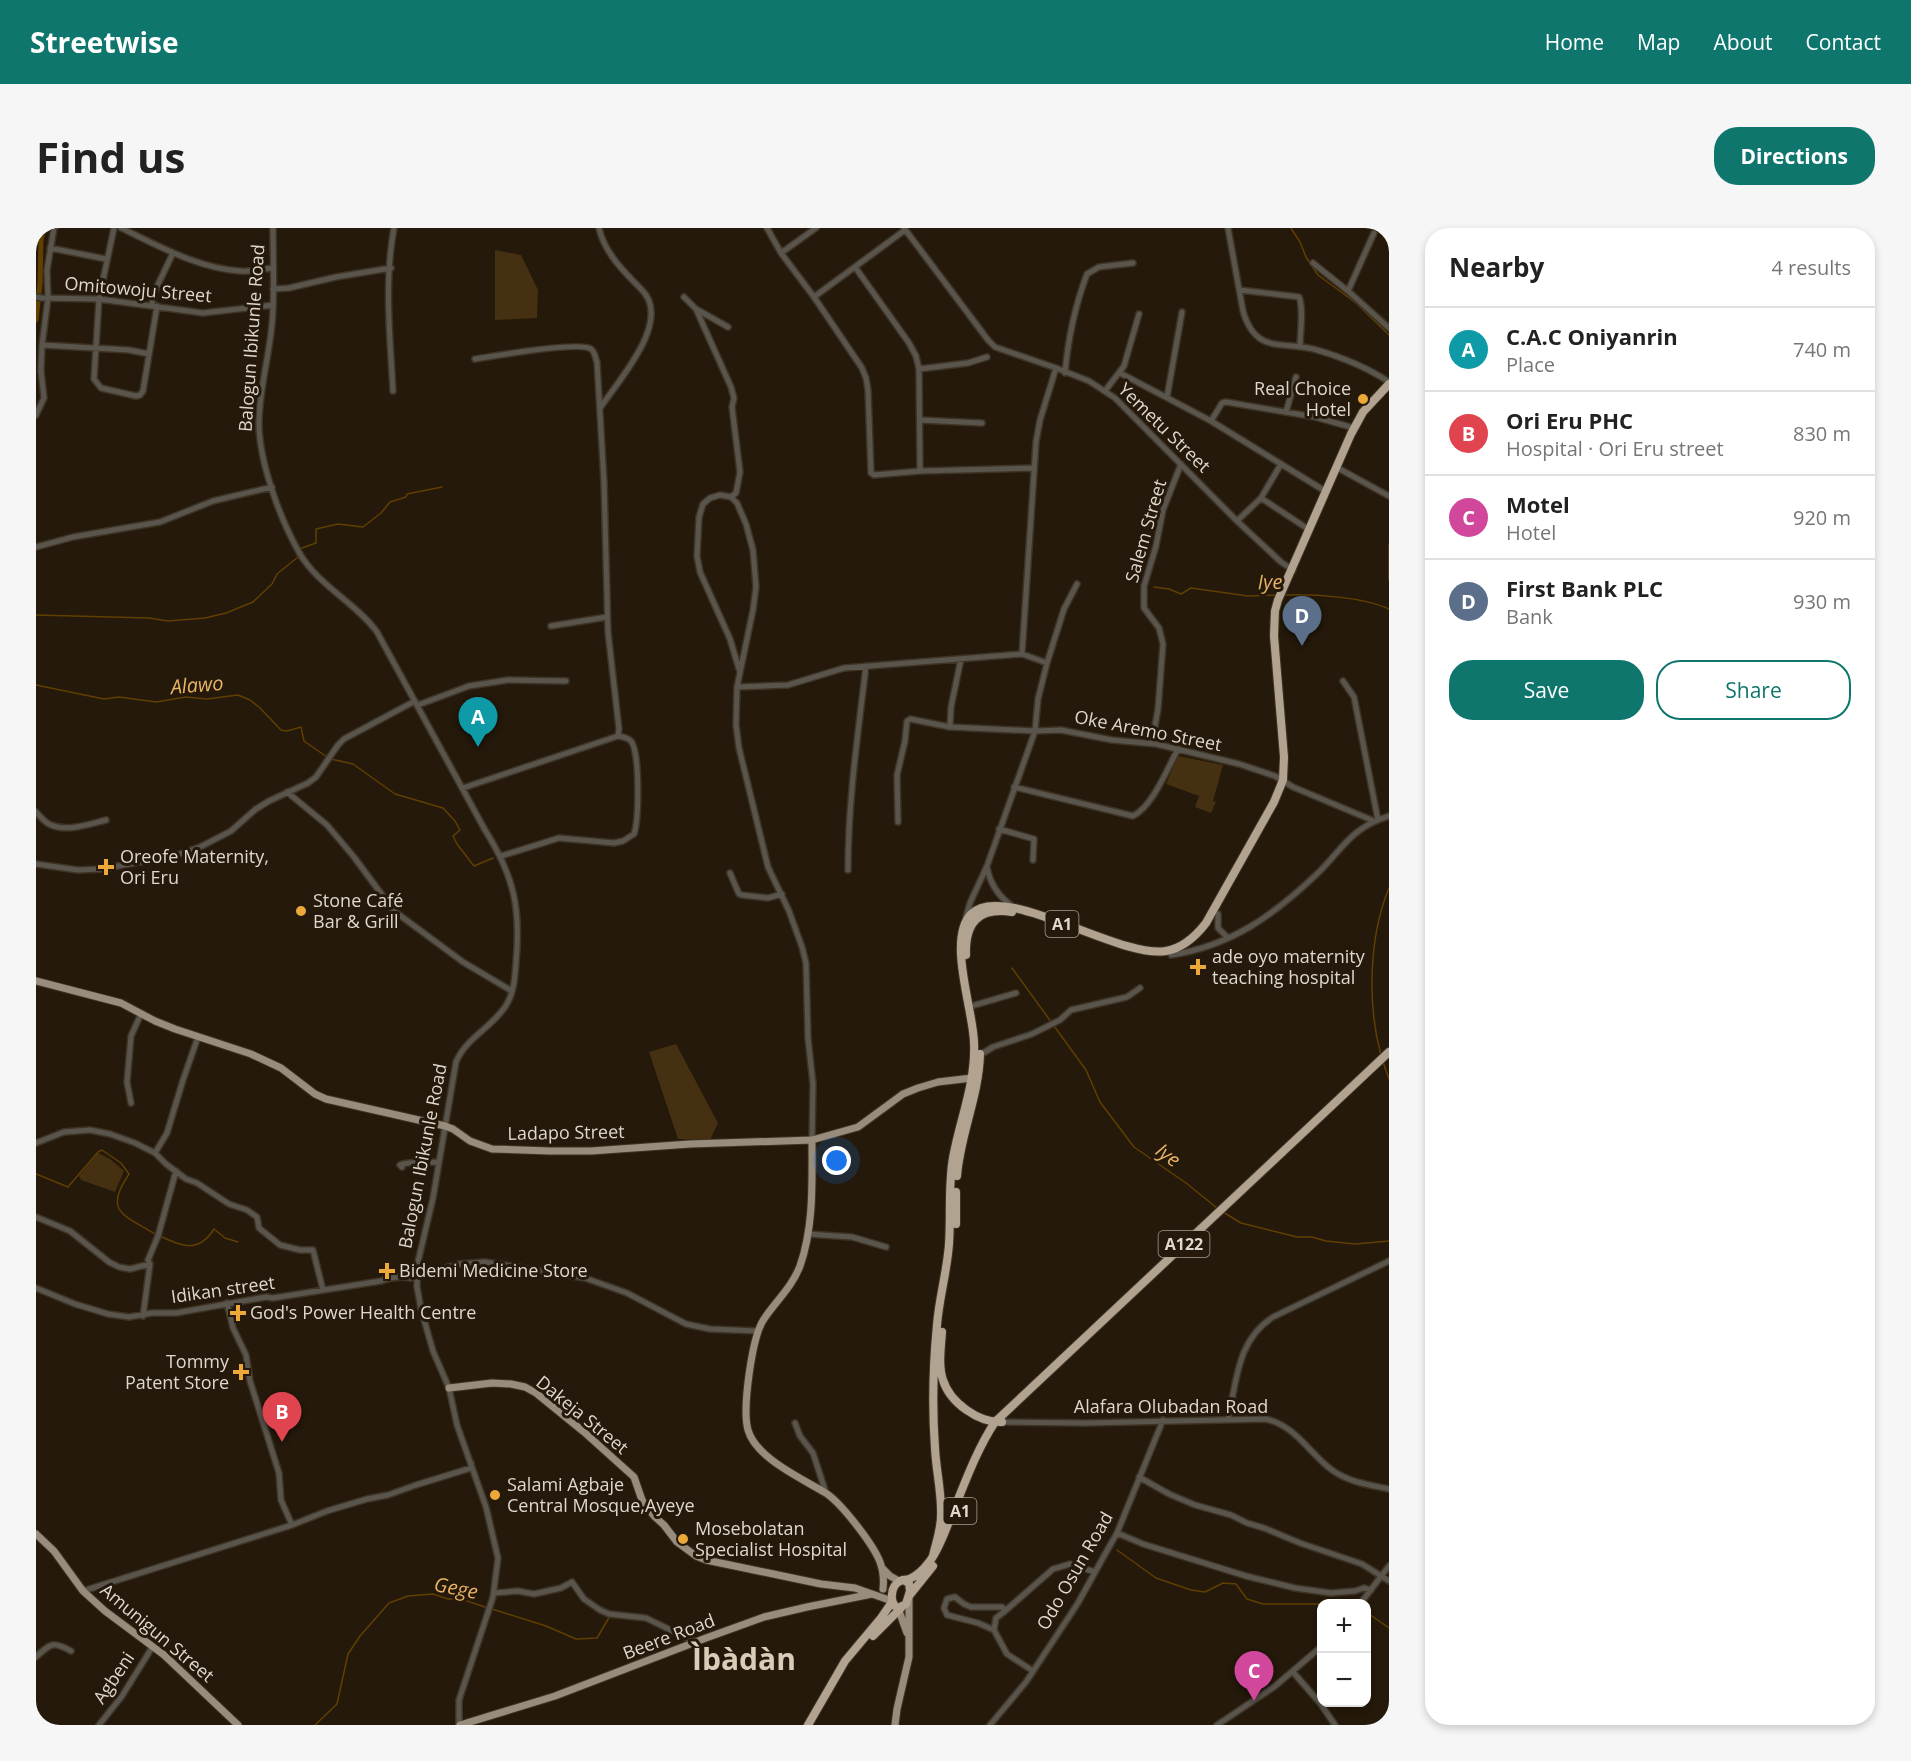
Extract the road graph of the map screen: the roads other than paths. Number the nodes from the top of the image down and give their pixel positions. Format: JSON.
{"nodes":[{"id":1,"x":54,"y":228,"type":"edge"},
{"id":2,"x":114,"y":228,"type":"edge"},
{"id":3,"x":121,"y":228,"type":"edge"},
{"id":4,"x":273,"y":228,"type":"edge"},
{"id":5,"x":394,"y":228,"type":"edge"},
{"id":6,"x":599,"y":228,"type":"edge"},
{"id":7,"x":767,"y":228,"type":"edge"},
{"id":8,"x":816,"y":228,"type":"edge"},
{"id":9,"x":1228,"y":228,"type":"edge"},
{"id":10,"x":904,"y":229,"type":"edge"},
{"id":11,"x":1374,"y":233,"type":"dead end"},
{"id":12,"x":50,"y":248,"type":"junction"},
{"id":13,"x":173,"y":253,"type":"junction"},
{"id":14,"x":781,"y":253,"type":"junction"},
{"id":15,"x":106,"y":259,"type":"junction"},
{"id":16,"x":1133,"y":263,"type":"dead end"},
{"id":17,"x":1313,"y":263,"type":"dead end"},
{"id":18,"x":855,"y":267,"type":"junction"},
{"id":19,"x":273,"y":268,"type":"junction"},
{"id":20,"x":391,"y":268,"type":"junction"},
{"id":21,"x":273,"y":289,"type":"junction"},
{"id":22,"x":1240,"y":290,"type":"junction"},
{"id":23,"x":1348,"y":291,"type":"junction"},
{"id":24,"x":684,"y":297,"type":"dead end"},
{"id":25,"x":814,"y":297,"type":"junction"},
{"id":26,"x":42,"y":298,"type":"edge"},
{"id":27,"x":99,"y":299,"type":"junction"},
{"id":28,"x":154,"y":305,"type":"junction"},
{"id":29,"x":273,"y":305,"type":"junction"},
{"id":30,"x":696,"y":309,"type":"junction"},
{"id":31,"x":1182,"y":312,"type":"dead end"},
{"id":32,"x":1139,"y":314,"type":"dead end"},
{"id":33,"x":728,"y":327,"type":"dead end"},
{"id":34,"x":1389,"y":328,"type":"edge"},
{"id":35,"x":42,"y":345,"type":"junction"},
{"id":36,"x":1300,"y":347,"type":"junction"},
{"id":37,"x":96,"y":348,"type":"junction"},
{"id":38,"x":149,"y":354,"type":"junction"},
{"id":39,"x":987,"y":357,"type":"dead end"},
{"id":40,"x":475,"y":359,"type":"dead end"},
{"id":41,"x":1056,"y":368,"type":"junction"},
{"id":42,"x":919,"y":369,"type":"junction"},
{"id":43,"x":1065,"y":373,"type":"junction"},
{"id":44,"x":1120,"y":373,"type":"junction"},
{"id":45,"x":1296,"y":377,"type":"dead end"},
{"id":46,"x":1389,"y":383,"type":"edge"},
{"id":47,"x":393,"y":390,"type":"dead end"},
{"id":48,"x":1389,"y":390,"type":"edge"},
{"id":49,"x":1105,"y":391,"type":"junction"},
{"id":50,"x":1167,"y":398,"type":"junction"},
{"id":51,"x":600,"y":408,"type":"junction"},
{"id":52,"x":1287,"y":412,"type":"junction"},
{"id":53,"x":36,"y":415,"type":"edge"},
{"id":54,"x":920,"y":420,"type":"junction"},
{"id":55,"x":1211,"y":421,"type":"junction"},
{"id":56,"x":982,"y":423,"type":"dead end"},
{"id":57,"x":1354,"y":428,"type":"junction"},
{"id":58,"x":1181,"y":464,"type":"junction"},
{"id":59,"x":1281,"y":464,"type":"junction"},
{"id":60,"x":1034,"y":468,"type":"junction"},
{"id":61,"x":1338,"y":468,"type":"junction"},
{"id":62,"x":920,"y":471,"type":"junction"},
{"id":63,"x":272,"y":486,"type":"junction"},
{"id":64,"x":1325,"y":491,"type":"junction"},
{"id":65,"x":1389,"y":496,"type":"edge"},
{"id":66,"x":732,"y":497,"type":"junction"},
{"id":67,"x":1262,"y":498,"type":"junction"},
{"id":68,"x":1237,"y":521,"type":"junction"},
{"id":69,"x":1308,"y":529,"type":"junction"},
{"id":70,"x":36,"y":547,"type":"edge"},
{"id":71,"x":1292,"y":569,"type":"junction"},
{"id":72,"x":1077,"y":584,"type":"dead end"},
{"id":73,"x":607,"y":617,"type":"junction"},
{"id":74,"x":551,"y":626,"type":"dead end"},
{"id":75,"x":1022,"y":654,"type":"junction"},
{"id":76,"x":961,"y":659,"type":"junction"},
{"id":77,"x":1047,"y":663,"type":"junction"},
{"id":78,"x":866,"y":666,"type":"junction"},
{"id":79,"x":739,"y":669,"type":"junction"},
{"id":80,"x":566,"y":681,"type":"dead end"},
{"id":81,"x":1343,"y":681,"type":"dead end"},
{"id":82,"x":737,"y":687,"type":"junction"},
{"id":83,"x":417,"y":703,"type":"junction"},
{"id":84,"x":950,"y":727,"type":"junction"},
{"id":85,"x":1035,"y":731,"type":"junction"},
{"id":86,"x":618,"y":736,"type":"junction"},
{"id":87,"x":1152,"y":743,"type":"junction"},
{"id":88,"x":1178,"y":749,"type":"junction"},
{"id":89,"x":1285,"y":782,"type":"junction"},
{"id":90,"x":463,"y":788,"type":"junction"},
{"id":91,"x":1014,"y":788,"type":"junction"},
{"id":92,"x":286,"y":792,"type":"junction"},
{"id":93,"x":36,"y":812,"type":"edge"},
{"id":94,"x":1389,"y":816,"type":"edge"},
{"id":95,"x":106,"y":820,"type":"dead end"},
{"id":96,"x":1376,"y":820,"type":"junction"},
{"id":97,"x":898,"y":822,"type":"dead end"},
{"id":98,"x":999,"y":829,"type":"junction"},
{"id":99,"x":501,"y":856,"type":"junction"},
{"id":100,"x":1033,"y":860,"type":"dead end"},
{"id":101,"x":36,"y":864,"type":"edge"},
{"id":102,"x":987,"y":866,"type":"junction"},
{"id":103,"x":848,"y":870,"type":"dead end"},
{"id":104,"x":730,"y":873,"type":"dead end"},
{"id":105,"x":782,"y":894,"type":"junction"},
{"id":106,"x":1013,"y":907,"type":"junction"},
{"id":107,"x":1218,"y":914,"type":"junction"},
{"id":108,"x":964,"y":924,"type":"junction"},
{"id":109,"x":1081,"y":933,"type":"junction"},
{"id":110,"x":1228,"y":938,"type":"junction"},
{"id":111,"x":1171,"y":955,"type":"junction"},
{"id":112,"x":36,"y":981,"type":"edge"},
{"id":113,"x":1140,"y":988,"type":"dead end"},
{"id":114,"x":512,"y":991,"type":"junction"},
{"id":115,"x":1016,"y":993,"type":"dead end"},
{"id":116,"x":975,"y":1005,"type":"junction"},
{"id":117,"x":141,"y":1014,"type":"junction"},
{"id":118,"x":198,"y":1037,"type":"junction"},
{"id":119,"x":1389,"y":1053,"type":"edge"},
{"id":120,"x":980,"y":1055,"type":"junction"},
{"id":121,"x":1389,"y":1057,"type":"edge"},
{"id":122,"x":1376,"y":1067,"type":"junction"},
{"id":123,"x":972,"y":1078,"type":"junction"},
{"id":124,"x":131,"y":1103,"type":"dead end"},
{"id":125,"x":445,"y":1126,"type":"junction"},
{"id":126,"x":812,"y":1140,"type":"junction"},
{"id":127,"x":36,"y":1143,"type":"edge"},
{"id":128,"x":155,"y":1153,"type":"junction"},
{"id":129,"x":439,"y":1162,"type":"junction"},
{"id":130,"x":402,"y":1167,"type":"dead end"},
{"id":131,"x":176,"y":1170,"type":"junction"},
{"id":132,"x":954,"y":1176,"type":"junction"},
{"id":133,"x":36,"y":1217,"type":"edge"},
{"id":134,"x":808,"y":1234,"type":"junction"},
{"id":135,"x":886,"y":1247,"type":"dead end"},
{"id":136,"x":1389,"y":1261,"type":"edge"},
{"id":137,"x":150,"y":1264,"type":"junction"},
{"id":138,"x":417,"y":1277,"type":"junction"},
{"id":139,"x":36,"y":1288,"type":"edge"},
{"id":140,"x":323,"y":1290,"type":"junction"},
{"id":141,"x":227,"y":1303,"type":"junction"},
{"id":142,"x":143,"y":1316,"type":"junction"},
{"id":143,"x":758,"y":1331,"type":"junction"},
{"id":144,"x":939,"y":1336,"type":"junction"},
{"id":145,"x":449,"y":1388,"type":"junction"},
{"id":146,"x":1228,"y":1419,"type":"junction"},
{"id":147,"x":1163,"y":1420,"type":"junction"},
{"id":148,"x":999,"y":1422,"type":"junction"},
{"id":149,"x":795,"y":1423,"type":"dead end"},
{"id":150,"x":471,"y":1463,"type":"junction"},
{"id":151,"x":1139,"y":1477,"type":"junction"},
{"id":152,"x":1389,"y":1489,"type":"edge"},
{"id":153,"x":826,"y":1493,"type":"junction"},
{"id":154,"x":292,"y":1525,"type":"junction"},
{"id":155,"x":36,"y":1533,"type":"edge"},
{"id":156,"x":1117,"y":1533,"type":"junction"},
{"id":157,"x":934,"y":1558,"type":"junction"},
{"id":158,"x":1389,"y":1566,"type":"edge"},
{"id":159,"x":882,"y":1568,"type":"junction"},
{"id":160,"x":1095,"y":1572,"type":"junction"},
{"id":161,"x":1382,"y":1577,"type":"junction"},
{"id":162,"x":900,"y":1581,"type":"junction"},
{"id":163,"x":1389,"y":1581,"type":"edge"},
{"id":164,"x":883,"y":1589,"type":"junction"},
{"id":165,"x":1371,"y":1590,"type":"junction"},
{"id":166,"x":83,"y":1591,"type":"junction"},
{"id":167,"x":875,"y":1594,"type":"junction"},
{"id":168,"x":494,"y":1595,"type":"junction"},
{"id":169,"x":909,"y":1597,"type":"junction"},
{"id":170,"x":1364,"y":1599,"type":"edge"},
{"id":171,"x":896,"y":1606,"type":"junction"},
{"id":172,"x":1005,"y":1611,"type":"junction"},
{"id":173,"x":994,"y":1630,"type":"junction"},
{"id":174,"x":909,"y":1638,"type":"junction"},
{"id":175,"x":695,"y":1642,"type":"junction"},
{"id":176,"x":153,"y":1646,"type":"junction"},
{"id":177,"x":1317,"y":1650,"type":"edge"},
{"id":178,"x":71,"y":1651,"type":"dead end"},
{"id":179,"x":36,"y":1657,"type":"edge"},
{"id":180,"x":1033,"y":1671,"type":"junction"},
{"id":181,"x":1293,"y":1672,"type":"junction"},
{"id":182,"x":832,"y":1688,"type":"junction"},
{"id":183,"x":99,"y":1725,"type":"edge"},
{"id":184,"x":238,"y":1725,"type":"edge"},
{"id":185,"x":460,"y":1725,"type":"edge"},
{"id":186,"x":808,"y":1725,"type":"edge"},
{"id":187,"x":813,"y":1725,"type":"edge"},
{"id":188,"x":895,"y":1725,"type":"edge"},
{"id":189,"x":990,"y":1725,"type":"edge"},
{"id":190,"x":1217,"y":1725,"type":"edge"},
{"id":191,"x":1335,"y":1725,"type":"edge"}],
"edges":[{"from":1,"to":12,"type":"street"},
{"from":2,"to":15,"type":"street"},
{"from":3,"to":13,"type":"street"},
{"from":4,"to":19,"type":"street","name":"Balogun Ibikunle Road"},
{"from":5,"to":20,"type":"street"},
{"from":6,"to":51,"type":"street"},
{"from":7,"to":14,"type":"street"},
{"from":8,"to":14,"type":"street"},
{"from":9,"to":22,"type":"street"},
{"from":10,"to":18,"type":"street"},
{"from":10,"to":41,"type":"street","name":"Yemetu Street"},
{"from":11,"to":23,"type":"street"},
{"from":12,"to":15,"type":"street"},
{"from":12,"to":26,"type":"street"},
{"from":13,"to":19,"type":"street"},
{"from":13,"to":28,"type":"street"},
{"from":14,"to":25,"type":"street"},
{"from":15,"to":27,"type":"street"},
{"from":16,"to":43,"type":"street"},
{"from":17,"to":23,"type":"street"},
{"from":18,"to":25,"type":"street"},
{"from":18,"to":42,"type":"street"},
{"from":19,"to":21,"type":"street","name":"Balogun Ibikunle Road"},
{"from":20,"to":21,"type":"street"},
{"from":20,"to":47,"type":"street"},
{"from":21,"to":29,"type":"street","name":"Balogun Ibikunle Road"},
{"from":22,"to":36,"type":"street"},
{"from":22,"to":36,"type":"street"},
{"from":23,"to":34,"type":"street"},
{"from":24,"to":30,"type":"street"},
{"from":25,"to":62,"type":"street"},
{"from":26,"to":27,"type":"street","name":"Omitowoju Street"},
{"from":26,"to":35,"type":"street"},
{"from":27,"to":28,"type":"street","name":"Omitowoju Street"},
{"from":27,"to":37,"type":"street"},
{"from":28,"to":29,"type":"street","name":"Omitowoju Street"},
{"from":28,"to":38,"type":"street"},
{"from":29,"to":63,"type":"street","name":"Balogun Ibikunle Road"},
{"from":30,"to":33,"type":"street"},
{"from":30,"to":66,"type":"street"},
{"from":31,"to":50,"type":"street"},
{"from":32,"to":44,"type":"street"},
{"from":35,"to":37,"type":"street"},
{"from":35,"to":53,"type":"street"},
{"from":36,"to":46,"type":"street"},
{"from":37,"to":38,"type":"street"},
{"from":37,"to":38,"type":"street"},
{"from":39,"to":42,"type":"street"},
{"from":40,"to":51,"type":"street"},
{"from":41,"to":43,"type":"street","name":"Yemetu Street"},
{"from":41,"to":60,"type":"street"},
{"from":42,"to":54,"type":"street"},
{"from":43,"to":49,"type":"street","name":"Yemetu Street"},
{"from":44,"to":49,"type":"street"},
{"from":44,"to":50,"type":"street"},
{"from":45,"to":52,"type":"street"},
{"from":46,"to":57,"type":"highway","number":"A1"},
{"from":48,"to":61,"type":"highway","number":"A1"},
{"from":49,"to":58,"type":"street","name":"Yemetu Street"},
{"from":50,"to":55,"type":"street"},
{"from":51,"to":73,"type":"street"},
{"from":52,"to":55,"type":"street"},
{"from":52,"to":57,"type":"street"},
{"from":54,"to":56,"type":"street"},
{"from":54,"to":62,"type":"street"},
{"from":55,"to":59,"type":"street"},
{"from":57,"to":61,"type":"highway","number":"A1"},
{"from":58,"to":68,"type":"street","name":"Yemetu Street"},
{"from":58,"to":87,"type":"street","name":"Salem Street"},
{"from":59,"to":64,"type":"street"},
{"from":59,"to":67,"type":"street"},
{"from":60,"to":62,"type":"street"},
{"from":60,"to":75,"type":"street"},
{"from":61,"to":64,"type":"highway","number":"A1"},
{"from":61,"to":65,"type":"street"},
{"from":61,"to":71,"type":"highway","number":"A1"},
{"from":63,"to":70,"type":"street"},
{"from":63,"to":83,"type":"street","name":"Balogun Ibikunle Road"},
{"from":64,"to":69,"type":"highway","number":"A1"},
{"from":66,"to":79,"type":"street"},
{"from":66,"to":79,"type":"street"},
{"from":67,"to":68,"type":"street"},
{"from":67,"to":69,"type":"street"},
{"from":68,"to":71,"type":"street","name":"Yemetu Street"},
{"from":69,"to":71,"type":"highway","number":"A1"},
{"from":71,"to":89,"type":"highway","number":"A1"},
{"from":72,"to":77,"type":"street"},
{"from":73,"to":74,"type":"street"},
{"from":73,"to":86,"type":"street"},
{"from":75,"to":76,"type":"street"},
{"from":75,"to":77,"type":"street"},
{"from":76,"to":78,"type":"street"},
{"from":76,"to":84,"type":"street"},
{"from":77,"to":85,"type":"street"},
{"from":78,"to":82,"type":"street"},
{"from":78,"to":103,"type":"street"},
{"from":79,"to":82,"type":"street"},
{"from":80,"to":83,"type":"street"},
{"from":81,"to":96,"type":"street"},
{"from":82,"to":105,"type":"street"},
{"from":83,"to":90,"type":"street","name":"Balogun Ibikunle Road"},
{"from":83,"to":92,"type":"street"},
{"from":84,"to":85,"type":"street","name":"Oke Aremo Street"},
{"from":84,"to":97,"type":"street","name":"Oke Aremo Street"},
{"from":85,"to":87,"type":"street","name":"Oke Aremo Street"},
{"from":85,"to":91,"type":"street"},
{"from":86,"to":90,"type":"street"},
{"from":86,"to":99,"type":"street"},
{"from":87,"to":88,"type":"street","name":"Oke Aremo Street"},
{"from":88,"to":89,"type":"street","name":"Oke Aremo Street"},
{"from":88,"to":91,"type":"street"},
{"from":89,"to":96,"type":"street","name":"Oke Aremo Street"},
{"from":89,"to":107,"type":"highway","number":"A1"},
{"from":89,"to":109,"type":"highway","number":"A1"},
{"from":90,"to":99,"type":"street","name":"Balogun Ibikunle Road"},
{"from":91,"to":98,"type":"street"},
{"from":92,"to":101,"type":"street"},
{"from":92,"to":114,"type":"street"},
{"from":93,"to":95,"type":"street"},
{"from":94,"to":96,"type":"street"},
{"from":96,"to":110,"type":"street"},
{"from":98,"to":100,"type":"street"},
{"from":98,"to":102,"type":"street"},
{"from":99,"to":114,"type":"street","name":"Balogun Ibikunle Road"},
{"from":102,"to":106,"type":"street"},
{"from":102,"to":108,"type":"street"},
{"from":104,"to":105,"type":"street"},
{"from":105,"to":126,"type":"street"},
{"from":106,"to":108,"type":"highway","number":"A1"},
{"from":106,"to":109,"type":"highway","number":"A1"},
{"from":107,"to":110,"type":"street"},
{"from":107,"to":111,"type":"highway","number":"A1"},
{"from":108,"to":123,"type":"highway","number":"A1"},
{"from":109,"to":111,"type":"highway","number":"A1"},
{"from":109,"to":116,"type":"highway","number":"A1"},
{"from":110,"to":111,"type":"street"},
{"from":112,"to":117,"type":"main road","name":"Ladapo Street"},
{"from":113,"to":120,"type":"street"},
{"from":114,"to":125,"type":"street","name":"Balogun Ibikunle Road"},
{"from":115,"to":116,"type":"street"},
{"from":116,"to":120,"type":"highway","number":"A1"},
{"from":117,"to":118,"type":"main road","name":"Ladapo Street"},
{"from":117,"to":124,"type":"street"},
{"from":118,"to":125,"type":"main road","name":"Ladapo Street"},
{"from":118,"to":128,"type":"street"},
{"from":119,"to":122,"type":"highway","number":"A122"},
{"from":120,"to":132,"type":"highway","number":"A1"},
{"from":121,"to":122,"type":"highway","number":"A122"},
{"from":122,"to":148,"type":"highway","number":"A122"},
{"from":123,"to":126,"type":"main road","name":"Ladapo Street"},
{"from":123,"to":132,"type":"highway","number":"A1"},
{"from":125,"to":126,"type":"main road","name":"Ladapo Street"},
{"from":125,"to":129,"type":"street","name":"Balogun Ibikunle Road"},
{"from":126,"to":134,"type":"main road"},
{"from":127,"to":128,"type":"street"},
{"from":128,"to":131,"type":"street"},
{"from":129,"to":130,"type":"street"},
{"from":129,"to":138,"type":"street","name":"Balogun Ibikunle Road"},
{"from":131,"to":137,"type":"street"},
{"from":131,"to":140,"type":"street"},
{"from":132,"to":144,"type":"highway","number":"A1"},
{"from":133,"to":137,"type":"street"},
{"from":134,"to":135,"type":"street"},
{"from":134,"to":143,"type":"main road"},
{"from":136,"to":146,"type":"street"},
{"from":137,"to":142,"type":"street"},
{"from":138,"to":140,"type":"street","name":"Idikan street"},
{"from":138,"to":143,"type":"street","name":"Idikan street"},
{"from":138,"to":145,"type":"street","name":"Balogun Ibikunle Road"},
{"from":139,"to":142,"type":"street","name":"Idikan street"},
{"from":140,"to":141,"type":"street","name":"Idikan street"},
{"from":141,"to":142,"type":"street","name":"Idikan street"},
{"from":141,"to":154,"type":"street"},
{"from":143,"to":153,"type":"main road"},
{"from":144,"to":148,"type":"highway","number":"A1"},
{"from":144,"to":157,"type":"highway","number":"A1"},
{"from":145,"to":150,"type":"street","name":"Balogun Ibikunle Road"},
{"from":145,"to":167,"type":"main road","name":"Dakeja Street"},
{"from":146,"to":147,"type":"street","name":"Alafara Olubadan Road"},
{"from":146,"to":152,"type":"street","name":"Alafara Olubadan Road"},
{"from":147,"to":148,"type":"street","name":"Alafara Olubadan Road"},
{"from":147,"to":151,"type":"street","name":"Odo Osun Road"},
{"from":148,"to":157,"type":"highway","number":"A1"},
{"from":149,"to":153,"type":"street"},
{"from":150,"to":154,"type":"street"},
{"from":150,"to":168,"type":"street","name":"Balogun Ibikunle Road"},
{"from":151,"to":156,"type":"street","name":"Odo Osun Road"},
{"from":151,"to":161,"type":"street"},
{"from":153,"to":159,"type":"main road"},
{"from":154,"to":166,"type":"street"},
{"from":155,"to":166,"type":"main road","name":"Amunigun Street"},
{"from":156,"to":160,"type":"street","name":"Odo Osun Road"},
{"from":156,"to":165,"type":"street"},
{"from":157,"to":162,"type":"highway","number":"A1"},
{"from":157,"to":169,"type":"highway","number":"A1"},
{"from":158,"to":161,"type":"street"},
{"from":159,"to":162,"type":"main road"},
{"from":159,"to":164,"type":"main road"},
{"from":160,"to":172,"type":"street"},
{"from":160,"to":180,"type":"street","name":"Odo Osun Road"},
{"from":161,"to":163,"type":"street"},
{"from":161,"to":165,"type":"street"},
{"from":162,"to":164,"type":"main road"},
{"from":162,"to":169,"type":"highway"},
{"from":162,"to":171,"type":"highway"},
{"from":164,"to":167,"type":"main road"},
{"from":165,"to":170,"type":"street"},
{"from":166,"to":176,"type":"main road","name":"Amunigun Street"},
{"from":167,"to":171,"type":"main road"},
{"from":167,"to":175,"type":"main road","name":"Beere Road"},
{"from":168,"to":175,"type":"street"},
{"from":168,"to":185,"type":"street","name":"Balogun Ibikunle Road"},
{"from":169,"to":171,"type":"highway"},
{"from":169,"to":174,"type":"main road"},
{"from":171,"to":174,"type":"main road"},
{"from":171,"to":182,"type":"highway"},
{"from":172,"to":173,"type":"street"},
{"from":172,"to":173,"type":"street"},
{"from":173,"to":180,"type":"street"},
{"from":174,"to":188,"type":"main road"},
{"from":175,"to":185,"type":"main road","name":"Beere Road"},
{"from":176,"to":183,"type":"street","name":"Agbeni"},
{"from":176,"to":184,"type":"main road","name":"Amunigun Street"},
{"from":177,"to":181,"type":"street"},
{"from":178,"to":179,"type":"street"},
{"from":180,"to":189,"type":"street","name":"Odo Osun Road"},
{"from":181,"to":190,"type":"street"},
{"from":181,"to":191,"type":"street"},
{"from":182,"to":186,"type":"highway"},
{"from":182,"to":187,"type":"highway"}]}
